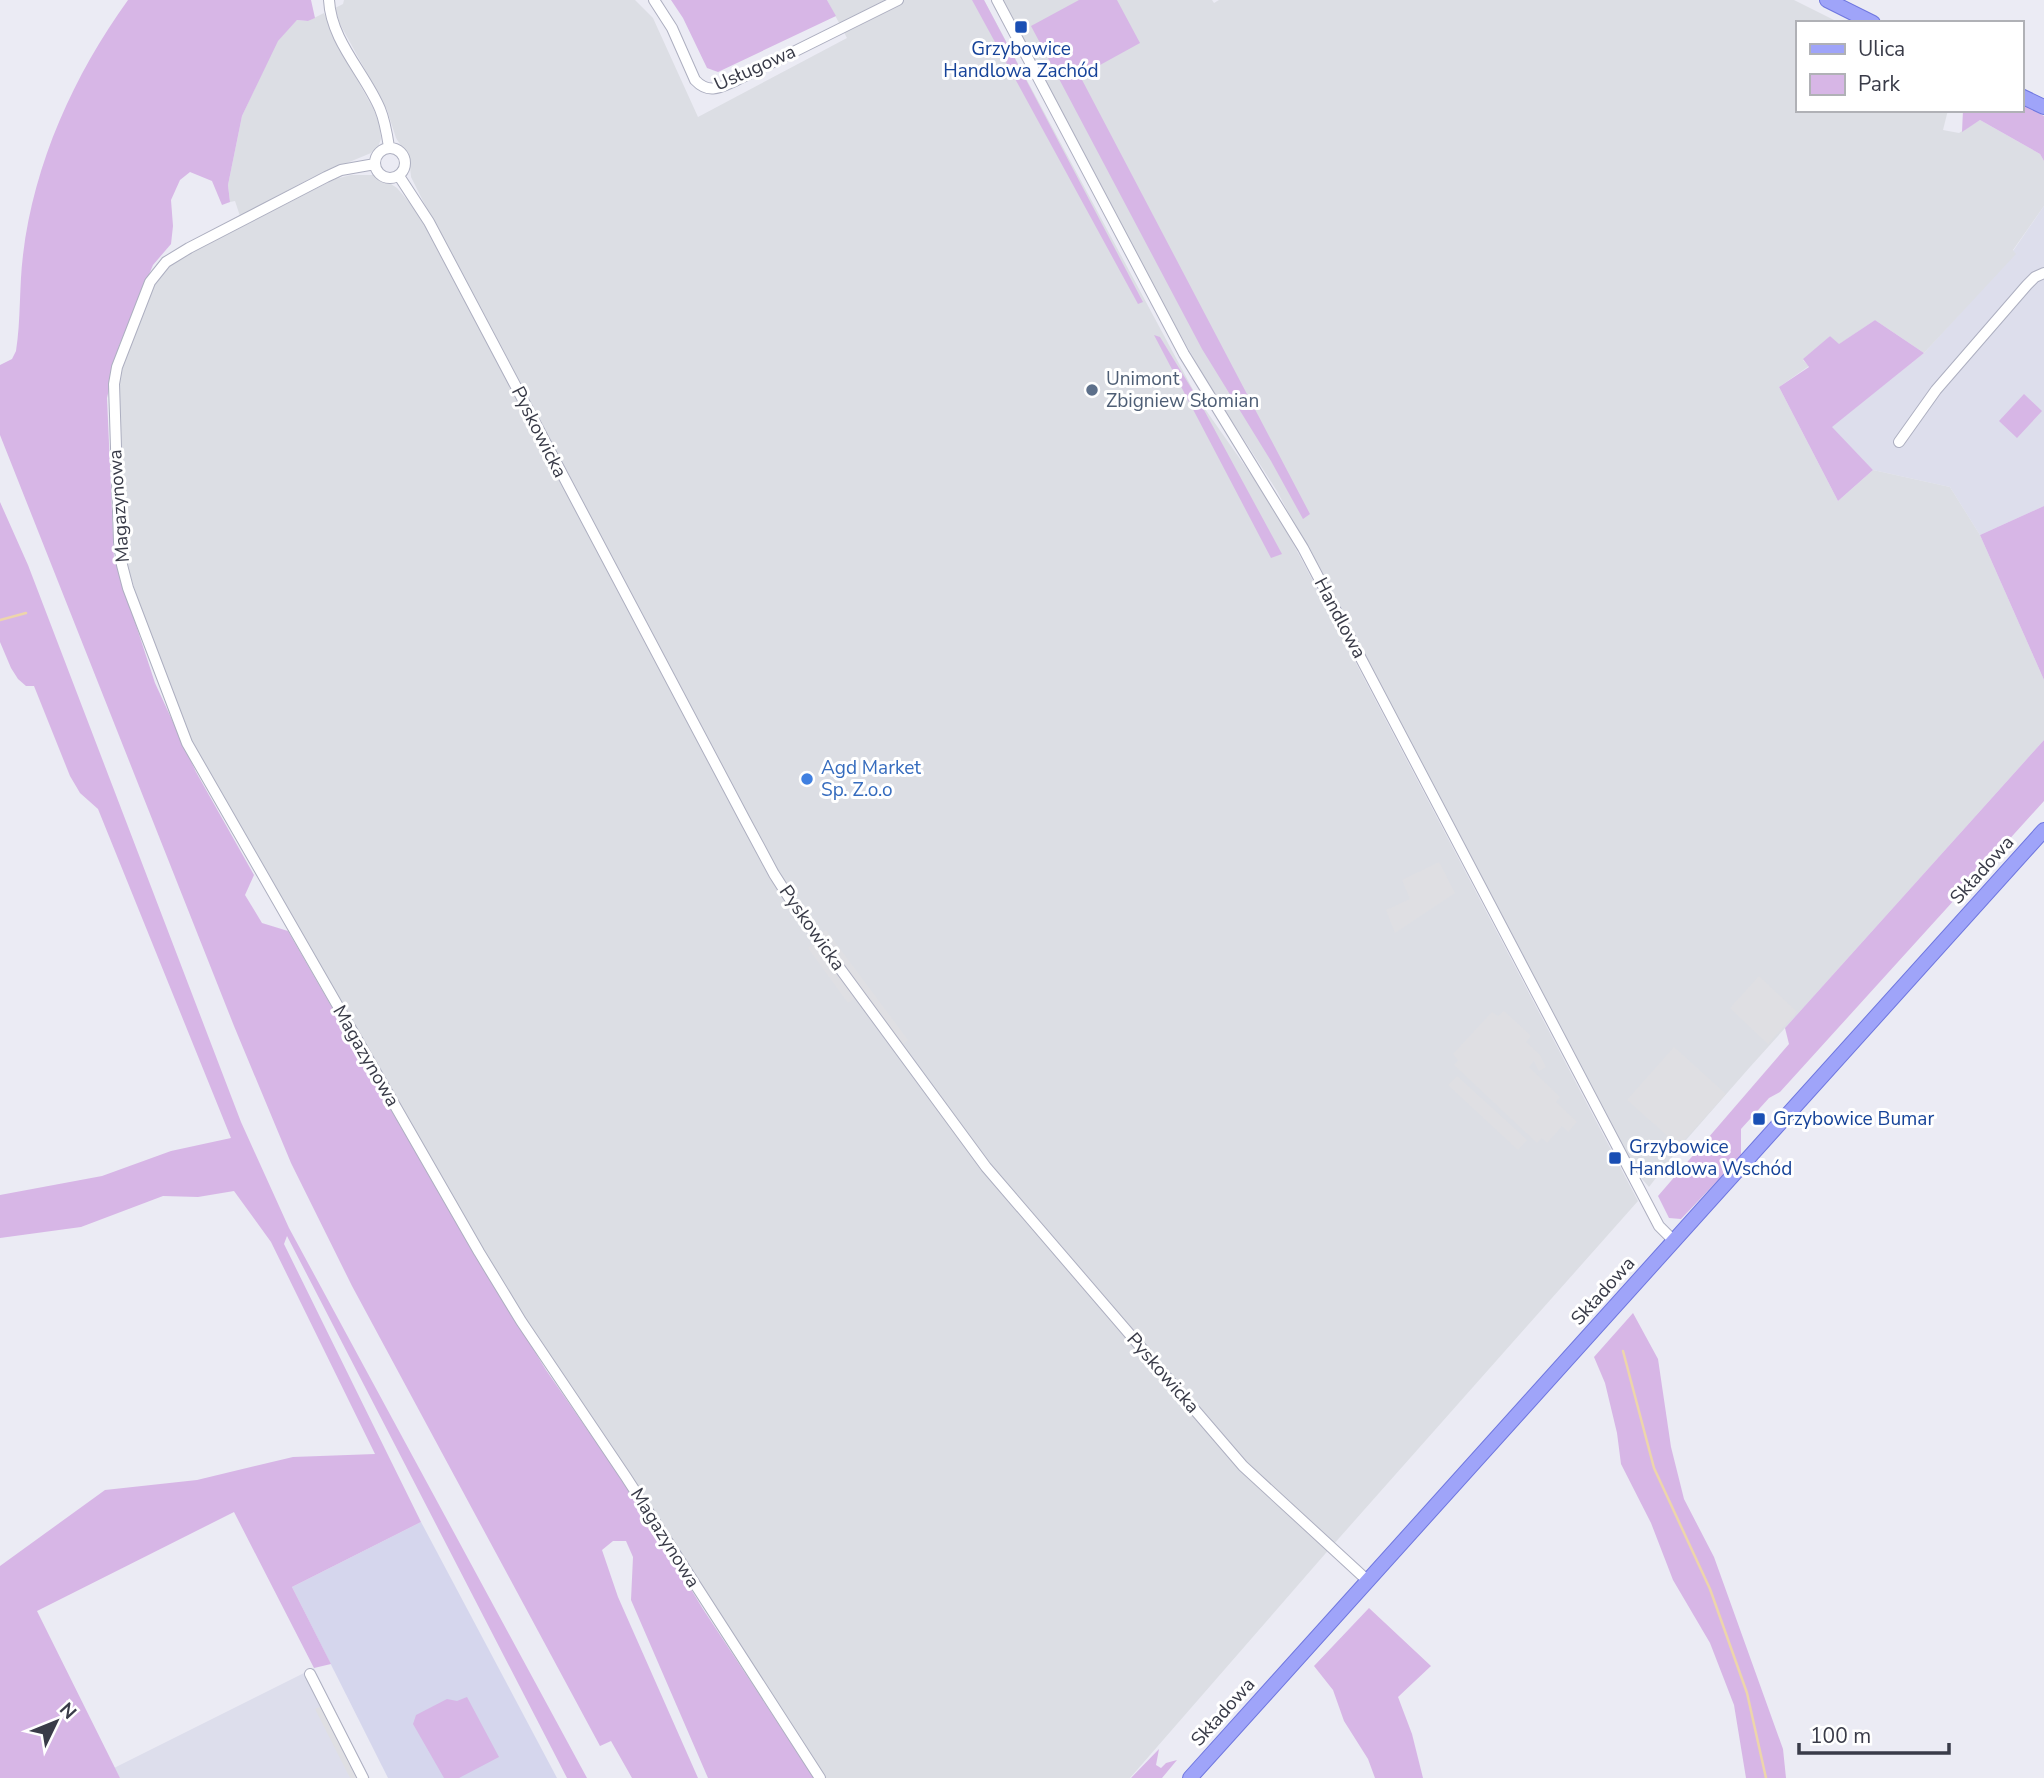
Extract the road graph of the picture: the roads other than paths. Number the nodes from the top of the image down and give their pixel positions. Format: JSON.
{"nodes":[{"id":1,"x":329,"y":0,"type":"edge"},
{"id":2,"x":654,"y":0,"type":"edge"},
{"id":3,"x":898,"y":0,"type":"edge"},
{"id":4,"x":997,"y":0,"type":"edge"},
{"id":5,"x":1827,"y":0,"type":"edge"},
{"id":6,"x":1869,"y":21,"type":"edge"},
{"id":7,"x":2023,"y":97,"type":"edge"},
{"id":8,"x":2044,"y":107,"type":"edge"},
{"id":9,"x":388,"y":147,"type":"junction"},
{"id":10,"x":374,"y":164,"type":"junction"},
{"id":11,"x":399,"y":176,"type":"junction"},
{"id":12,"x":2044,"y":273,"type":"edge"},
{"id":13,"x":1899,"y":442,"type":"dead end"},
{"id":14,"x":2044,"y":830,"type":"edge"},
{"id":15,"x":1674,"y":1241,"type":"junction"},
{"id":16,"x":1368,"y":1581,"type":"junction"},
{"id":17,"x":310,"y":1674,"type":"dead end"},
{"id":18,"x":363,"y":1778,"type":"edge"},
{"id":19,"x":820,"y":1778,"type":"edge"},
{"id":20,"x":1189,"y":1778,"type":"edge"}],
"edges":[{"from":1,"to":9,"type":"street"},
{"from":2,"to":3,"type":"street","name":"Usługowa"},
{"from":4,"to":15,"type":"street","name":"Handlowa"},
{"from":5,"to":6,"type":"main road"},
{"from":7,"to":8,"type":"main road"},
{"from":9,"to":10,"type":"street"},
{"from":9,"to":11,"type":"street"},
{"from":10,"to":11,"type":"street"},
{"from":10,"to":19,"type":"street","name":"Magazynowa"},
{"from":11,"to":16,"type":"street","name":"Pyskowicka"},
{"from":12,"to":13,"type":"street"},
{"from":14,"to":15,"type":"main road","name":"Składowa"},
{"from":15,"to":16,"type":"main road","name":"Składowa"},
{"from":16,"to":20,"type":"main road","name":"Składowa"},
{"from":17,"to":18,"type":"street"}]}
